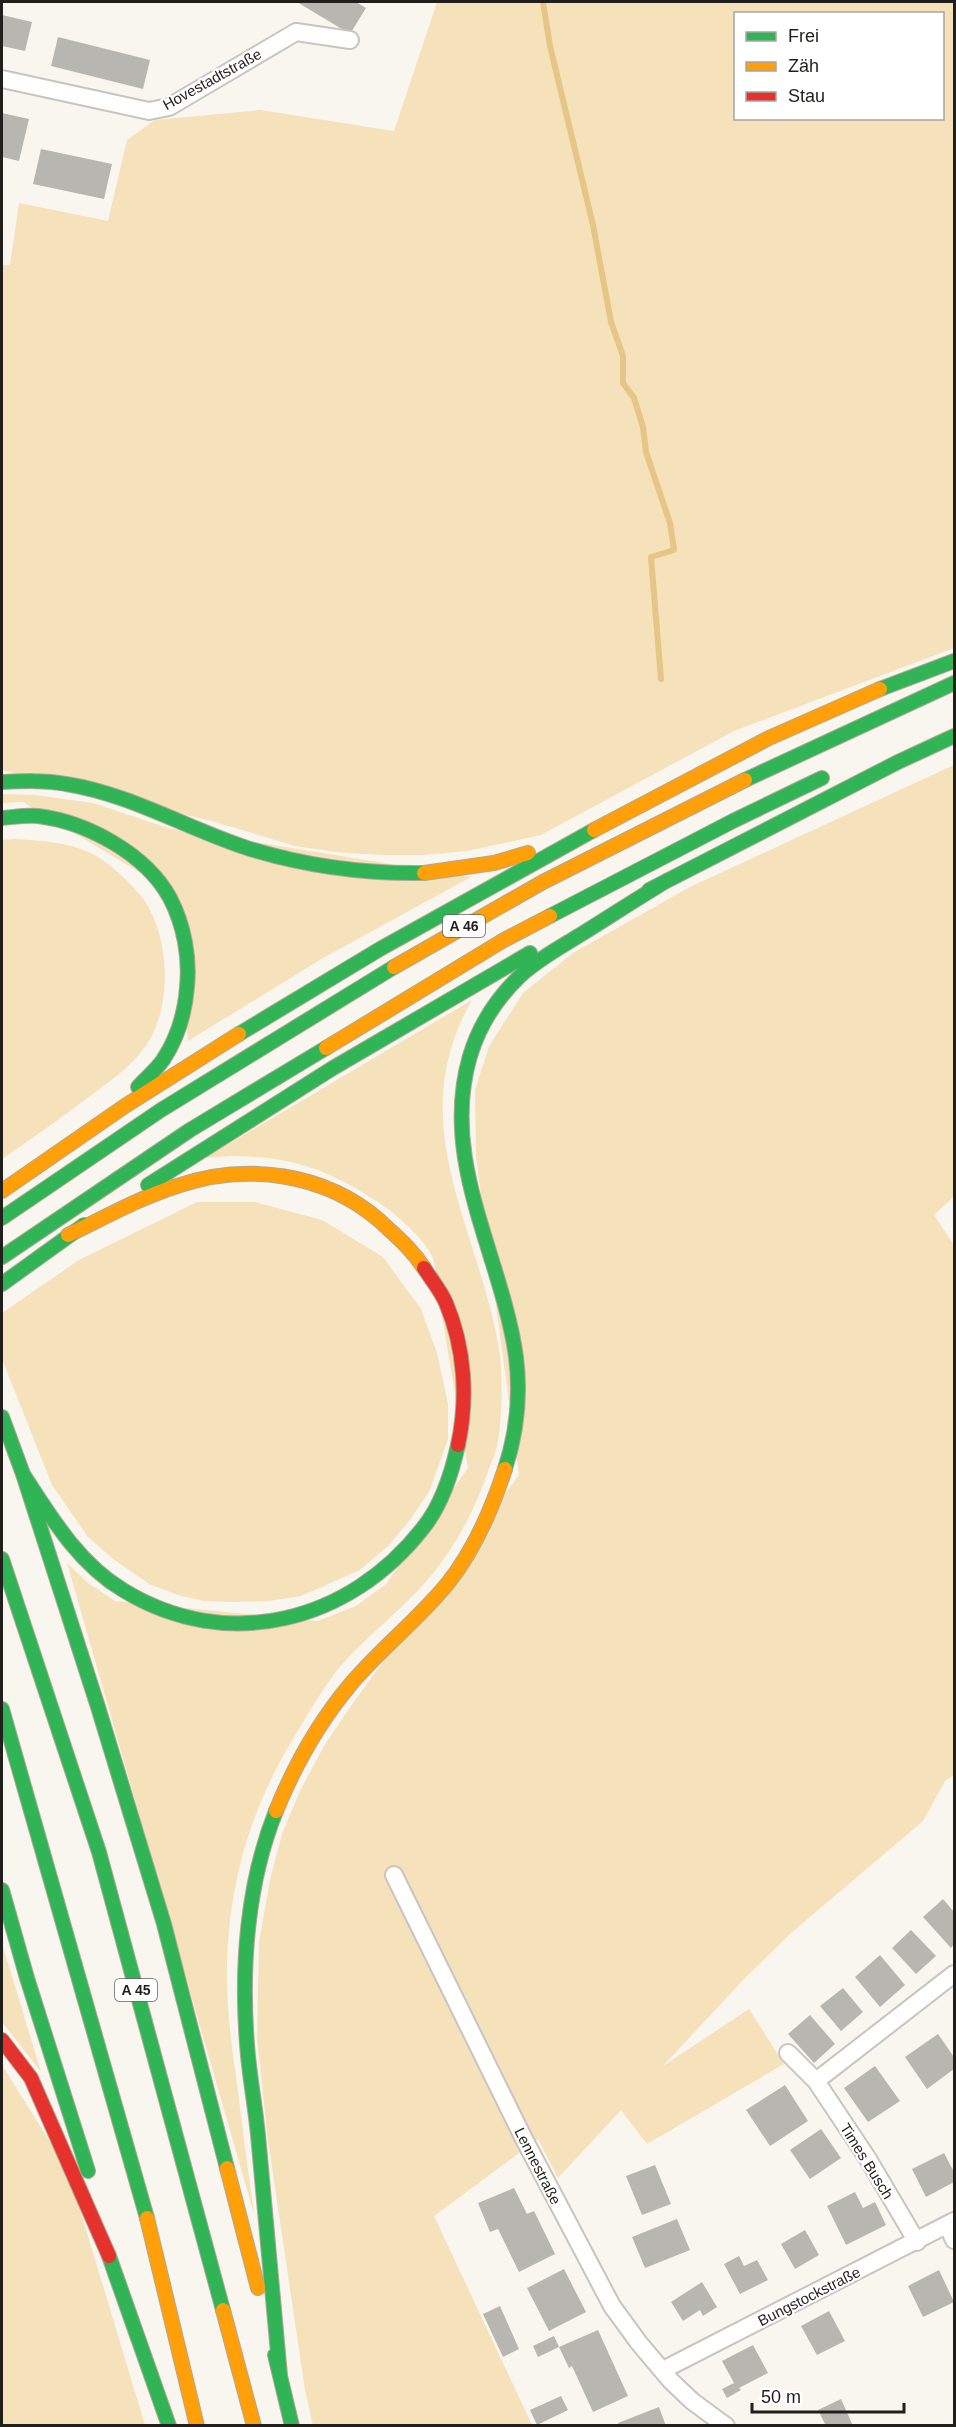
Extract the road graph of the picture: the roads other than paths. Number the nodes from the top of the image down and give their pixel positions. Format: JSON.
{"nodes":[{"id":1,"x":350,"y":40,"type":"dead end"},
{"id":2,"x":2,"y":79,"type":"edge"},
{"id":3,"x":954,"y":661,"type":"edge"},
{"id":4,"x":954,"y":683,"type":"edge"},
{"id":5,"x":954,"y":736,"type":"edge"},
{"id":6,"x":830,"y":775,"type":"dead end"},
{"id":7,"x":2,"y":782,"type":"edge"},
{"id":8,"x":2,"y":818,"type":"edge"},
{"id":9,"x":588,"y":833,"type":"junction"},
{"id":10,"x":668,"y":880,"type":"junction"},
{"id":11,"x":53,"y":1155,"type":"junction"},
{"id":12,"x":2,"y":1191,"type":"edge"},
{"id":13,"x":2,"y":1218,"type":"edge"},
{"id":14,"x":68,"y":1235,"type":"junction"},
{"id":15,"x":3,"y":1256,"type":"edge"},
{"id":16,"x":2,"y":1284,"type":"edge"},
{"id":17,"x":2,"y":1417,"type":"edge"},
{"id":18,"x":23,"y":1474,"type":"junction"},
{"id":19,"x":2,"y":1558,"type":"edge"},
{"id":20,"x":2,"y":1709,"type":"edge"},
{"id":21,"x":394,"y":1875,"type":"dead end"},
{"id":22,"x":2,"y":1890,"type":"edge"},
{"id":23,"x":954,"y":1974,"type":"edge"},
{"id":24,"x":2,"y":2040,"type":"edge"},
{"id":25,"x":788,"y":2053,"type":"dead end"},
{"id":26,"x":816,"y":2081,"type":"junction"},
{"id":27,"x":952,"y":2229,"type":"edge"},
{"id":28,"x":916,"y":2242,"type":"junction"},
{"id":29,"x":109,"y":2256,"type":"junction"},
{"id":30,"x":663,"y":2370,"type":"junction"},
{"id":31,"x":280,"y":2375,"type":"junction"},
{"id":32,"x":169,"y":2426,"type":"edge"},
{"id":33,"x":197,"y":2426,"type":"edge"},
{"id":34,"x":254,"y":2426,"type":"edge"},
{"id":35,"x":292,"y":2426,"type":"edge"},
{"id":36,"x":726,"y":2426,"type":"edge"}],
"edges":[{"from":1,"to":2,"type":"street","name":"Hovestadtstraße"},
{"from":3,"to":9,"type":"highway"},
{"from":4,"to":13,"type":"highway","number":"A 46"},
{"from":5,"to":10,"type":"highway"},
{"from":6,"to":15,"type":"highway","number":"A 46"},
{"from":7,"to":9,"type":"highway"},
{"from":8,"to":11,"type":"highway"},
{"from":9,"to":11,"type":"highway"},
{"from":10,"to":14,"type":"highway"},
{"from":10,"to":31,"type":"highway"},
{"from":11,"to":12,"type":"highway"},
{"from":14,"to":16,"type":"highway"},
{"from":14,"to":18,"type":"highway"},
{"from":17,"to":18,"type":"highway"},
{"from":18,"to":31,"type":"highway"},
{"from":19,"to":34,"type":"highway","number":"A 45"},
{"from":20,"to":33,"type":"highway"},
{"from":21,"to":30,"type":"street","name":"Lennestraße"},
{"from":22,"to":29,"type":"highway"},
{"from":23,"to":26,"type":"street"},
{"from":24,"to":29,"type":"highway"},
{"from":25,"to":26,"type":"street","name":"Times Busch"},
{"from":26,"to":28,"type":"street","name":"Times Busch"},
{"from":27,"to":28,"type":"street","name":"Bungstockstraße"},
{"from":28,"to":30,"type":"street","name":"Bungstockstraße"},
{"from":29,"to":32,"type":"highway"},
{"from":30,"to":36,"type":"street","name":"Lennestraße"},
{"from":31,"to":35,"type":"highway"}]}
